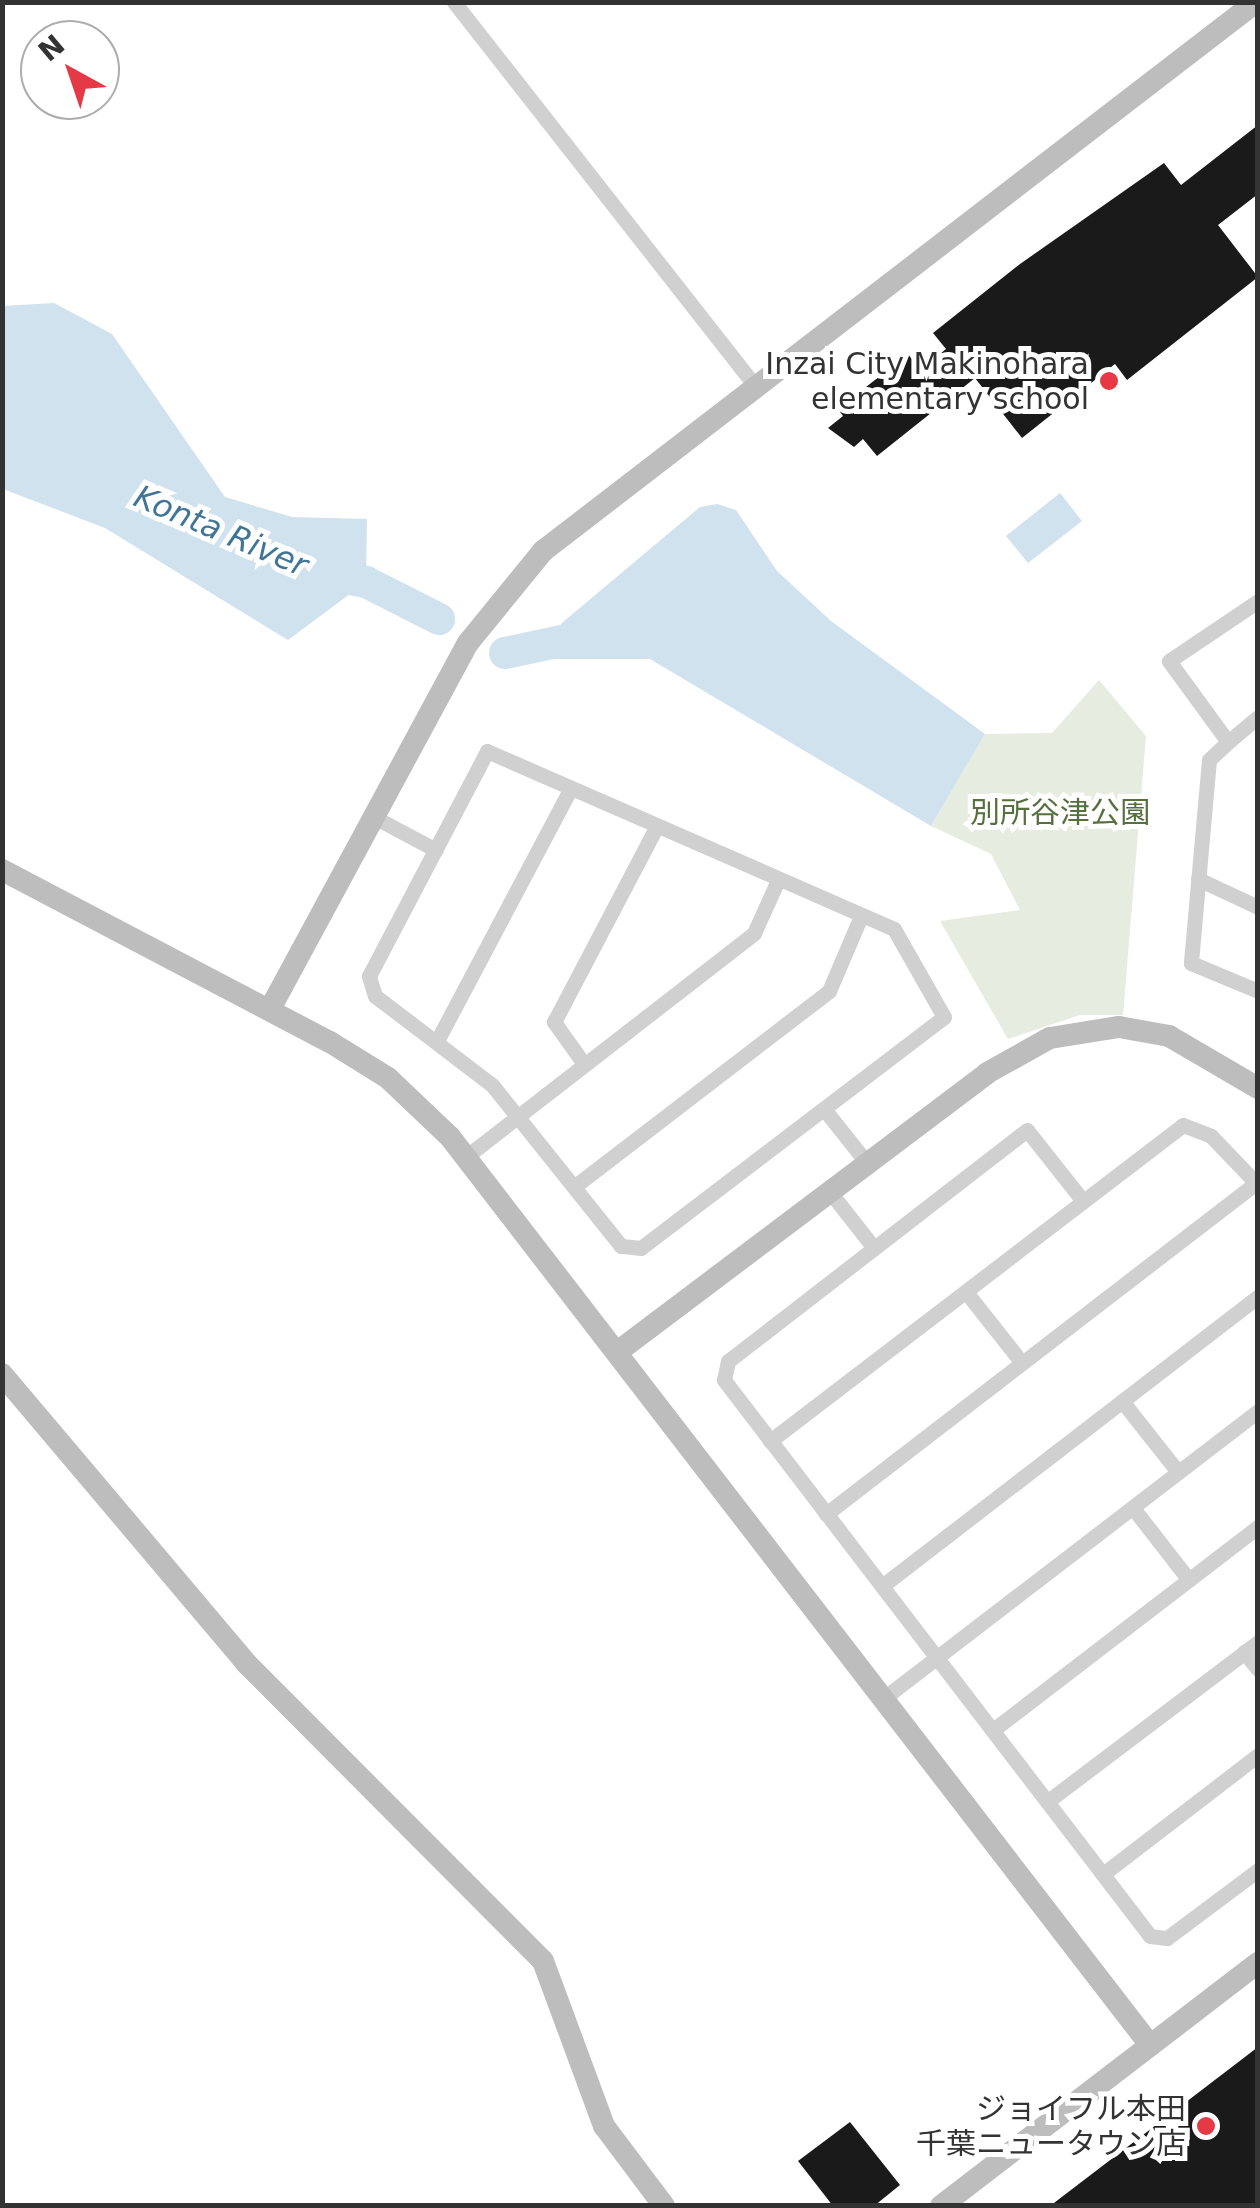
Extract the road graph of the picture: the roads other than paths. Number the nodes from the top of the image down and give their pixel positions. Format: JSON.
{"nodes":[{"id":1,"x":454,"y":2,"type":"edge"},
{"id":2,"x":1256,"y":2,"type":"edge"},
{"id":3,"x":754,"y":384,"type":"junction"},
{"id":4,"x":1258,"y":601,"type":"edge"},
{"id":5,"x":1258,"y":718,"type":"edge"},
{"id":6,"x":1228,"y":742,"type":"junction"},
{"id":7,"x":571,"y":788,"type":"junction"},
{"id":8,"x":374,"y":817,"type":"junction"},
{"id":9,"x":657,"y":826,"type":"junction"},
{"id":10,"x":436,"y":850,"type":"junction"},
{"id":11,"x":2,"y":870,"type":"edge"},
{"id":12,"x":1198,"y":879,"type":"junction"},
{"id":13,"x":778,"y":880,"type":"junction"},
{"id":14,"x":1258,"y":908,"type":"edge"},
{"id":15,"x":861,"y":916,"type":"junction"},
{"id":16,"x":1258,"y":991,"type":"edge"},
{"id":17,"x":270,"y":1009,"type":"junction"},
{"id":18,"x":438,"y":1039,"type":"junction"},
{"id":19,"x":584,"y":1064,"type":"junction"},
{"id":20,"x":1258,"y":1088,"type":"edge"},
{"id":21,"x":824,"y":1108,"type":"junction"},
{"id":22,"x":518,"y":1115,"type":"junction"},
{"id":23,"x":467,"y":1156,"type":"junction"},
{"id":24,"x":867,"y":1163,"type":"junction"},
{"id":25,"x":1257,"y":1184,"type":"edge"},
{"id":26,"x":575,"y":1186,"type":"junction"},
{"id":27,"x":830,"y":1192,"type":"junction"},
{"id":28,"x":1082,"y":1201,"type":"junction"},
{"id":29,"x":874,"y":1248,"type":"junction"},
{"id":30,"x":966,"y":1292,"type":"junction"},
{"id":31,"x":1258,"y":1296,"type":"edge"},
{"id":32,"x":620,"y":1350,"type":"junction"},
{"id":33,"x":1022,"y":1363,"type":"junction"},
{"id":34,"x":2,"y":1374,"type":"edge"},
{"id":35,"x":1122,"y":1401,"type":"junction"},
{"id":36,"x":1258,"y":1411,"type":"edge"},
{"id":37,"x":770,"y":1441,"type":"junction"},
{"id":38,"x":1178,"y":1472,"type":"junction"},
{"id":39,"x":1133,"y":1508,"type":"junction"},
{"id":40,"x":826,"y":1514,"type":"junction"},
{"id":41,"x":1258,"y":1527,"type":"edge"},
{"id":42,"x":1189,"y":1580,"type":"junction"},
{"id":43,"x":882,"y":1586,"type":"junction"},
{"id":44,"x":1251,"y":1647,"type":"edge"},
{"id":45,"x":937,"y":1658,"type":"junction"},
{"id":46,"x":1258,"y":1669,"type":"edge"},
{"id":47,"x":884,"y":1698,"type":"junction"},
{"id":48,"x":993,"y":1730,"type":"junction"},
{"id":49,"x":1258,"y":1755,"type":"edge"},
{"id":50,"x":1048,"y":1802,"type":"junction"},
{"id":51,"x":1258,"y":1870,"type":"edge"},
{"id":52,"x":1103,"y":1874,"type":"junction"},
{"id":53,"x":1258,"y":1963,"type":"edge"},
{"id":54,"x":1150,"y":2045,"type":"junction"},
{"id":55,"x":664,"y":2206,"type":"edge"},
{"id":56,"x":941,"y":2206,"type":"edge"}],
"edges":[{"from":1,"to":3,"type":"street"},
{"from":2,"to":3,"type":"street"},
{"from":3,"to":8,"type":"street"},
{"from":4,"to":6,"type":"street"},
{"from":5,"to":6,"type":"street"},
{"from":6,"to":12,"type":"street"},
{"from":7,"to":9,"type":"street"},
{"from":7,"to":10,"type":"street"},
{"from":7,"to":18,"type":"street"},
{"from":8,"to":10,"type":"street"},
{"from":8,"to":17,"type":"street"},
{"from":9,"to":13,"type":"street"},
{"from":9,"to":19,"type":"street"},
{"from":10,"to":18,"type":"street"},
{"from":11,"to":17,"type":"street"},
{"from":12,"to":14,"type":"street"},
{"from":12,"to":16,"type":"street"},
{"from":13,"to":15,"type":"street"},
{"from":13,"to":19,"type":"street"},
{"from":15,"to":21,"type":"street"},
{"from":15,"to":26,"type":"street"},
{"from":17,"to":23,"type":"street"},
{"from":18,"to":22,"type":"street"},
{"from":19,"to":22,"type":"street"},
{"from":20,"to":24,"type":"street"},
{"from":21,"to":24,"type":"street"},
{"from":21,"to":26,"type":"street"},
{"from":22,"to":23,"type":"street"},
{"from":22,"to":26,"type":"street"},
{"from":23,"to":32,"type":"street"},
{"from":24,"to":27,"type":"street"},
{"from":25,"to":28,"type":"street"},
{"from":25,"to":33,"type":"street"},
{"from":27,"to":29,"type":"street"},
{"from":27,"to":32,"type":"street"},
{"from":28,"to":29,"type":"street"},
{"from":28,"to":30,"type":"street"},
{"from":29,"to":37,"type":"street"},
{"from":30,"to":33,"type":"street"},
{"from":30,"to":37,"type":"street"},
{"from":31,"to":35,"type":"street"},
{"from":32,"to":47,"type":"street"},
{"from":33,"to":40,"type":"street"},
{"from":34,"to":55,"type":"street"},
{"from":35,"to":38,"type":"street"},
{"from":35,"to":43,"type":"street"},
{"from":36,"to":38,"type":"street"},
{"from":37,"to":40,"type":"street"},
{"from":38,"to":39,"type":"street"},
{"from":39,"to":42,"type":"street"},
{"from":39,"to":45,"type":"street"},
{"from":40,"to":43,"type":"street"},
{"from":41,"to":42,"type":"street"},
{"from":42,"to":48,"type":"street"},
{"from":43,"to":45,"type":"street"},
{"from":44,"to":46,"type":"street"},
{"from":44,"to":50,"type":"street"},
{"from":45,"to":47,"type":"street"},
{"from":45,"to":48,"type":"street"},
{"from":47,"to":54,"type":"street"},
{"from":48,"to":50,"type":"street"},
{"from":49,"to":52,"type":"street"},
{"from":50,"to":52,"type":"street"},
{"from":51,"to":52,"type":"street"},
{"from":53,"to":54,"type":"street"},
{"from":54,"to":56,"type":"street"}]}
